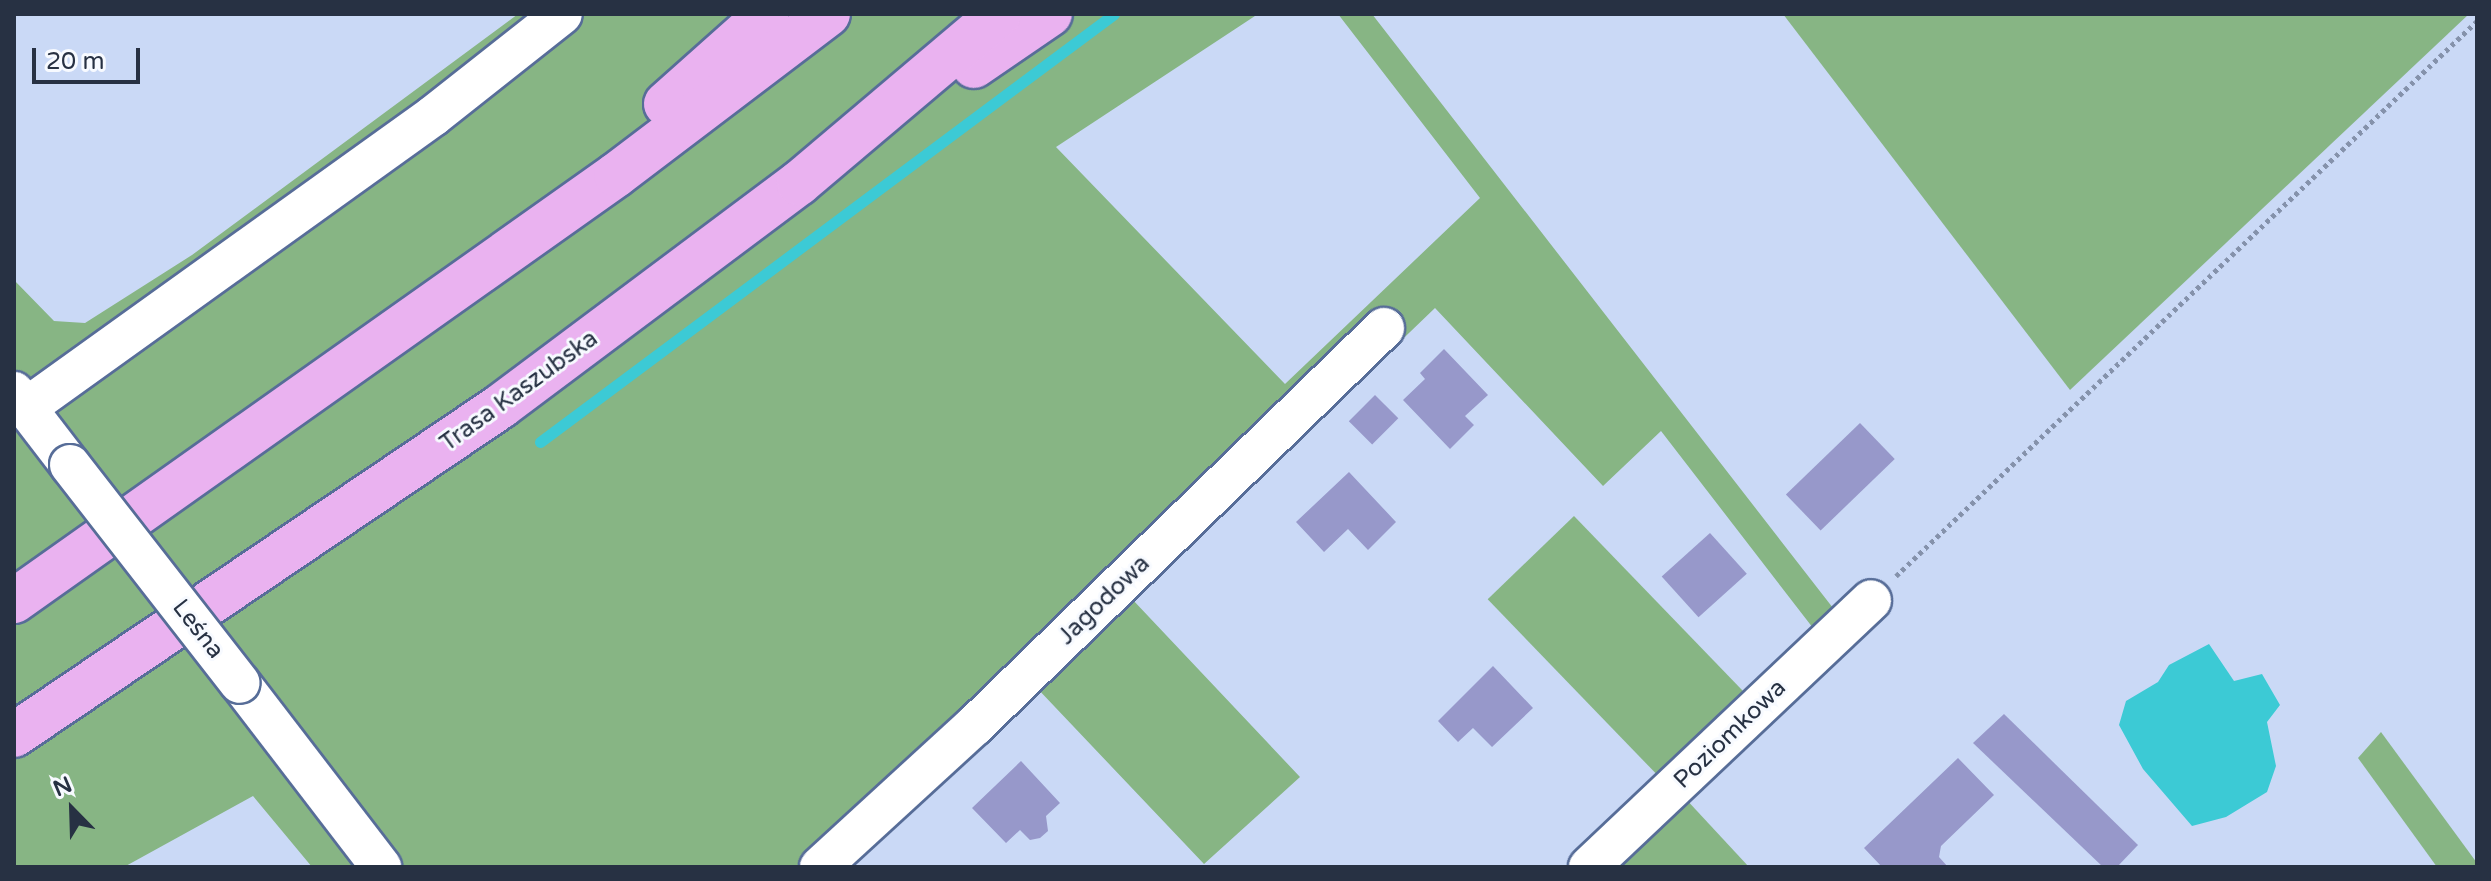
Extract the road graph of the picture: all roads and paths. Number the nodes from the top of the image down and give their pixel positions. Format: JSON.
{"nodes":[{"id":1,"x":562,"y":14,"type":"edge"},
{"id":2,"x":767,"y":14,"type":"edge"},
{"id":3,"x":828,"y":14,"type":"edge"},
{"id":4,"x":999,"y":14,"type":"edge"},
{"id":5,"x":1050,"y":14,"type":"edge"},
{"id":6,"x":2477,"y":21,"type":"edge"},
{"id":7,"x":799,"y":183,"type":"junction"},
{"id":8,"x":467,"y":281,"type":"junction"},
{"id":9,"x":1384,"y":328,"type":"dead end"},
{"id":10,"x":20,"y":400,"type":"edge"},
{"id":11,"x":1871,"y":600,"type":"joint"},
{"id":12,"x":14,"y":601,"type":"edge"},
{"id":13,"x":14,"y":735,"type":"edge"},
{"id":14,"x":381,"y":867,"type":"edge"},
{"id":15,"x":820,"y":867,"type":"edge"},
{"id":16,"x":1589,"y":867,"type":"edge"}],
"edges":[{"from":1,"to":10,"type":"street"},
{"from":2,"to":8,"type":"highway"},
{"from":3,"to":8,"type":"highway"},
{"from":4,"to":7,"type":"highway","name":"Trasa Kaszubska"},
{"from":5,"to":7,"type":"highway"},
{"from":6,"to":11,"type":"path"},
{"from":7,"to":13,"type":"highway","name":"Trasa Kaszubska"},
{"from":8,"to":12,"type":"highway"},
{"from":9,"to":15,"type":"street","name":"Jagodowa"},
{"from":10,"to":14,"type":"street","name":"Leśna","bridge":true},
{"from":11,"to":16,"type":"street","name":"Poziomkowa"}]}
